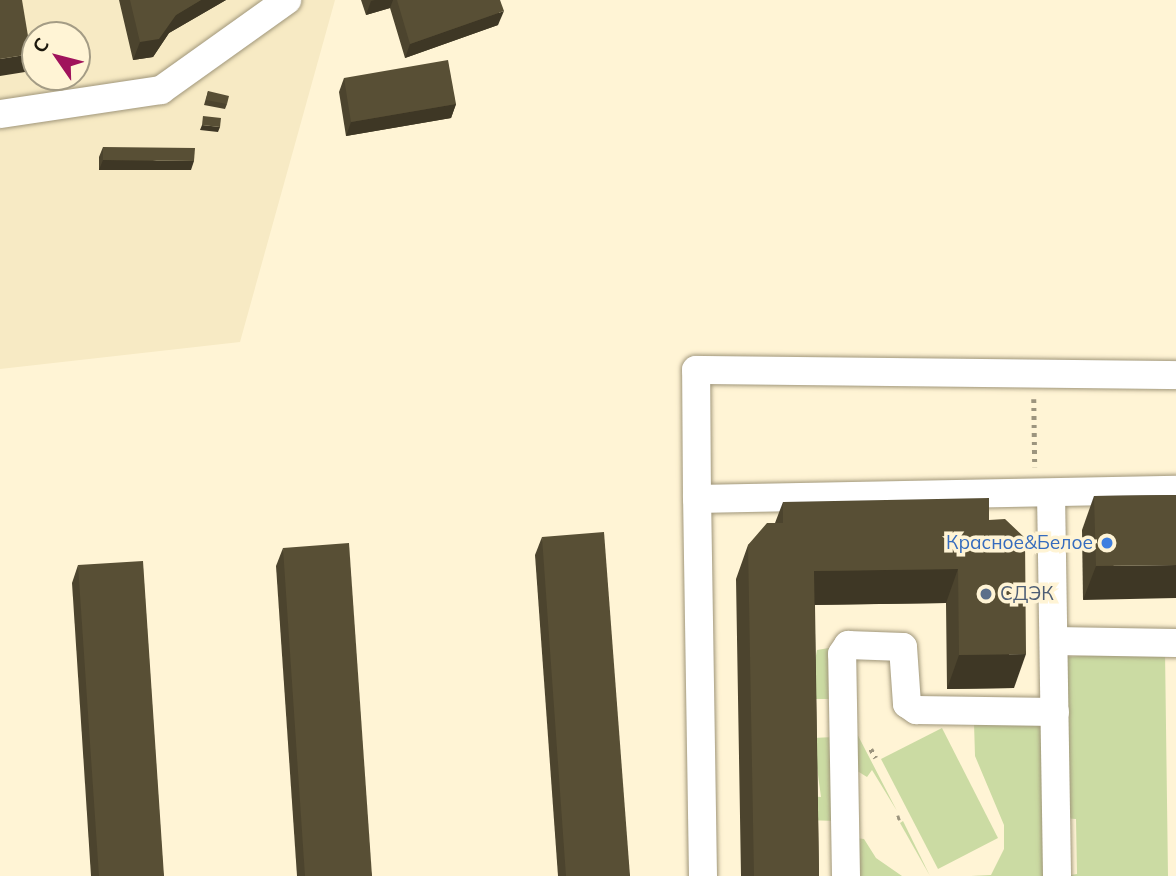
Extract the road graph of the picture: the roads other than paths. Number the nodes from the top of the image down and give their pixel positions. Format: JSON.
{"nodes":[{"id":1,"x":288,"y":0,"type":"edge"},
{"id":2,"x":0,"y":114,"type":"edge"},
{"id":3,"x":1176,"y":375,"type":"edge"},
{"id":4,"x":1176,"y":490,"type":"edge"},
{"id":5,"x":1043,"y":493,"type":"junction"},
{"id":6,"x":698,"y":499,"type":"junction"},
{"id":7,"x":1054,"y":641,"type":"junction"},
{"id":8,"x":1176,"y":643,"type":"edge"},
{"id":9,"x":1055,"y":712,"type":"junction"},
{"id":10,"x":703,"y":876,"type":"edge"},
{"id":11,"x":846,"y":876,"type":"edge"},
{"id":12,"x":1057,"y":876,"type":"edge"}],
"edges":[{"from":1,"to":2,"type":"lane"},
{"from":3,"to":6,"type":"lane"},
{"from":4,"to":5,"type":"lane"},
{"from":5,"to":6,"type":"lane"},
{"from":5,"to":7,"type":"lane"},
{"from":6,"to":10,"type":"lane"},
{"from":7,"to":8,"type":"lane"},
{"from":7,"to":9,"type":"lane"},
{"from":9,"to":11,"type":"lane"},
{"from":9,"to":12,"type":"lane"}]}
